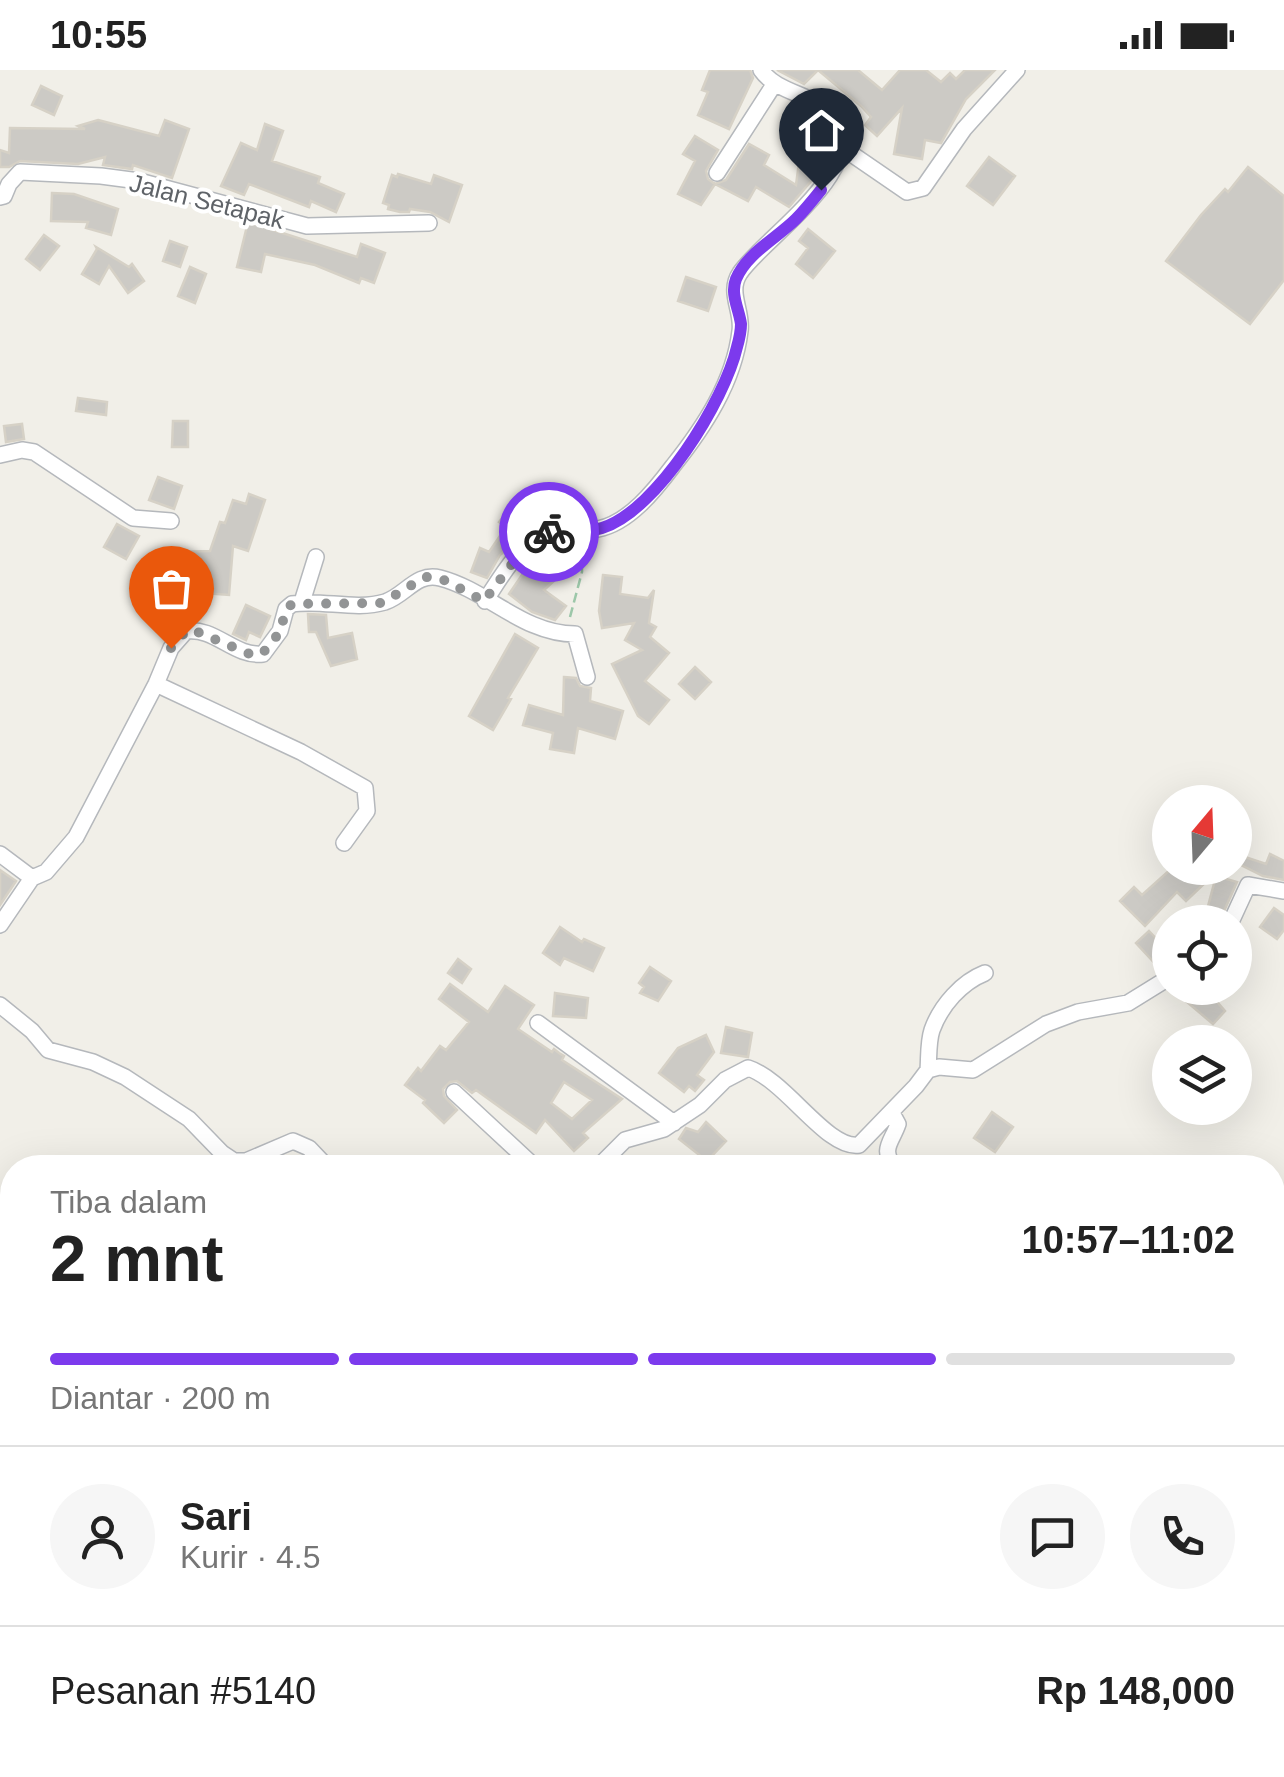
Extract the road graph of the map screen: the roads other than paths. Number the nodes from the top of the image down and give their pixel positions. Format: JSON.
{"nodes":[{"id":1,"x":761,"y":70,"type":"edge"},
{"id":2,"x":1016,"y":70,"type":"edge"},
{"id":3,"x":775,"y":83,"type":"junction"},
{"id":4,"x":840,"y":146,"type":"junction"},
{"id":5,"x":717,"y":173,"type":"dead end"},
{"id":6,"x":0,"y":197,"type":"edge"},
{"id":7,"x":428,"y":223,"type":"dead end"},
{"id":8,"x":0,"y":455,"type":"edge"},
{"id":9,"x":170,"y":521,"type":"dead end"},
{"id":10,"x":316,"y":557,"type":"dead end"},
{"id":11,"x":484,"y":601,"type":"junction"},
{"id":12,"x":302,"y":602,"type":"junction"},
{"id":13,"x":587,"y":678,"type":"dead end"},
{"id":14,"x":156,"y":684,"type":"junction"},
{"id":15,"x":344,"y":843,"type":"dead end"},
{"id":16,"x":0,"y":854,"type":"edge"},
{"id":17,"x":32,"y":878,"type":"junction"},
{"id":18,"x":1284,"y":891,"type":"edge"},
{"id":19,"x":1239,"y":905,"type":"edge"},
{"id":20,"x":0,"y":926,"type":"edge"},
{"id":21,"x":985,"y":973,"type":"dead end"},
{"id":22,"x":1152,"y":988,"type":"edge"},
{"id":23,"x":0,"y":1005,"type":"edge"},
{"id":24,"x":538,"y":1023,"type":"dead end"},
{"id":25,"x":928,"y":1070,"type":"junction"},
{"id":26,"x":454,"y":1092,"type":"dead end"},
{"id":27,"x":892,"y":1112,"type":"junction"},
{"id":28,"x":674,"y":1123,"type":"junction"},
{"id":29,"x":225,"y":1155,"type":"edge"},
{"id":30,"x":259,"y":1155,"type":"edge"},
{"id":31,"x":316,"y":1155,"type":"edge"},
{"id":32,"x":522,"y":1155,"type":"edge"},
{"id":33,"x":611,"y":1155,"type":"edge"},
{"id":34,"x":887,"y":1155,"type":"edge"}],
"edges":[{"from":1,"to":3,"type":"street"},
{"from":2,"to":4,"type":"street"},
{"from":3,"to":4,"type":"street"},
{"from":3,"to":5,"type":"street"},
{"from":4,"to":11,"type":"street"},
{"from":6,"to":7,"type":"street","name":"Jalan Setapak"},
{"from":8,"to":9,"type":"street"},
{"from":10,"to":12,"type":"street"},
{"from":11,"to":12,"type":"street"},
{"from":11,"to":13,"type":"street"},
{"from":12,"to":14,"type":"street"},
{"from":14,"to":15,"type":"street"},
{"from":14,"to":17,"type":"street"},
{"from":16,"to":17,"type":"street"},
{"from":17,"to":20,"type":"street"},
{"from":18,"to":19,"type":"street"},
{"from":21,"to":25,"type":"street"},
{"from":22,"to":25,"type":"street"},
{"from":23,"to":29,"type":"street"},
{"from":24,"to":28,"type":"street"},
{"from":25,"to":27,"type":"street"},
{"from":26,"to":32,"type":"street"},
{"from":27,"to":28,"type":"street"},
{"from":27,"to":34,"type":"street"},
{"from":28,"to":33,"type":"street"},
{"from":30,"to":31,"type":"street"}]}
